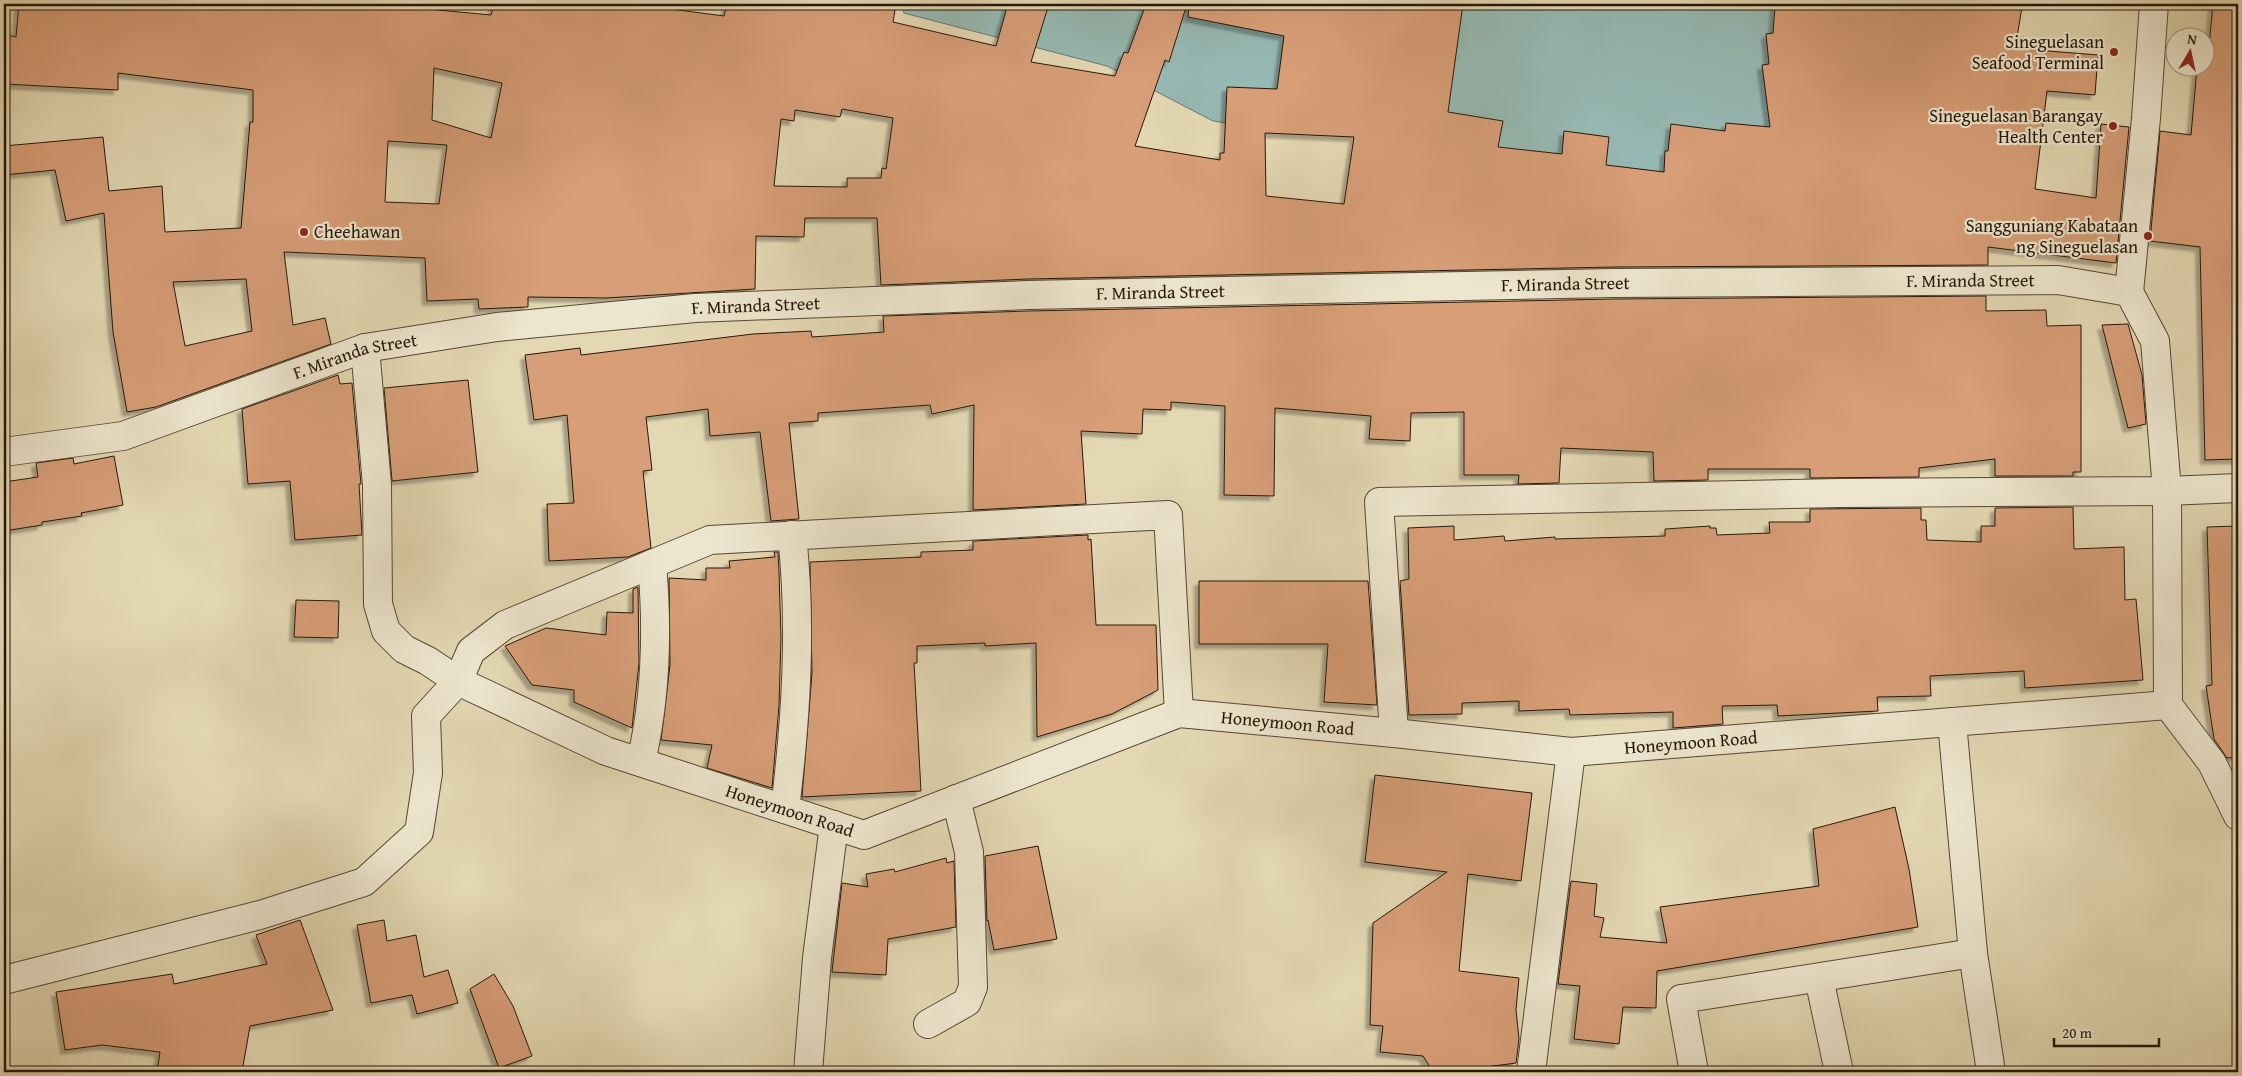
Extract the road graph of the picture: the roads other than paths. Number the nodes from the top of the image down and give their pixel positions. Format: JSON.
{"nodes":[{"id":1,"x":2154,"y":4,"type":"edge"},
{"id":2,"x":2129,"y":292,"type":"junction"},
{"id":3,"x":365,"y":348,"type":"junction"},
{"id":4,"x":4,"y":452,"type":"edge"},
{"id":5,"x":2238,"y":488,"type":"edge"},
{"id":6,"x":2167,"y":491,"type":"junction"},
{"id":7,"x":792,"y":535,"type":"junction"},
{"id":8,"x":652,"y":564,"type":"junction"},
{"id":9,"x":458,"y":681,"type":"junction"},
{"id":10,"x":2168,"y":705,"type":"junction"},
{"id":11,"x":1179,"y":713,"type":"junction"},
{"id":12,"x":1952,"y":722,"type":"junction"},
{"id":13,"x":1394,"y":733,"type":"junction"},
{"id":14,"x":1571,"y":752,"type":"junction"},
{"id":15,"x":641,"y":762,"type":"junction"},
{"id":16,"x":956,"y":800,"type":"junction"},
{"id":17,"x":785,"y":809,"type":"junction"},
{"id":18,"x":2238,"y":816,"type":"edge"},
{"id":19,"x":834,"y":825,"type":"junction"},
{"id":20,"x":1973,"y":953,"type":"junction"},
{"id":21,"x":1819,"y":978,"type":"junction"},
{"id":22,"x":4,"y":980,"type":"edge"},
{"id":23,"x":928,"y":1024,"type":"dead end"},
{"id":24,"x":808,"y":1072,"type":"edge"},
{"id":25,"x":1531,"y":1072,"type":"edge"},
{"id":26,"x":1694,"y":1072,"type":"edge"},
{"id":27,"x":1839,"y":1072,"type":"edge"},
{"id":28,"x":1991,"y":1072,"type":"edge"}],
"edges":[{"from":1,"to":2,"type":"street"},
{"from":2,"to":3,"type":"street","name":"F. Miranda Street"},
{"from":2,"to":6,"type":"street"},
{"from":3,"to":4,"type":"street","name":"F. Miranda Street"},
{"from":3,"to":9,"type":"street","name":"Honeymoon Road"},
{"from":5,"to":6,"type":"street"},
{"from":6,"to":10,"type":"street"},
{"from":6,"to":13,"type":"street"},
{"from":7,"to":8,"type":"street"},
{"from":7,"to":11,"type":"street"},
{"from":7,"to":17,"type":"street"},
{"from":8,"to":9,"type":"street"},
{"from":8,"to":15,"type":"street"},
{"from":9,"to":15,"type":"street","name":"Honeymoon Road"},
{"from":9,"to":22,"type":"street"},
{"from":10,"to":12,"type":"street","name":"Honeymoon Road"},
{"from":10,"to":18,"type":"street"},
{"from":11,"to":13,"type":"street","name":"Honeymoon Road"},
{"from":11,"to":16,"type":"street","name":"Honeymoon Road"},
{"from":12,"to":14,"type":"street","name":"Honeymoon Road"},
{"from":12,"to":20,"type":"street"},
{"from":13,"to":14,"type":"street","name":"Honeymoon Road"},
{"from":14,"to":25,"type":"street"},
{"from":15,"to":17,"type":"street","name":"Honeymoon Road"},
{"from":16,"to":19,"type":"street","name":"Honeymoon Road"},
{"from":16,"to":23,"type":"street"},
{"from":17,"to":19,"type":"street","name":"Honeymoon Road"},
{"from":19,"to":24,"type":"street"},
{"from":20,"to":21,"type":"street"},
{"from":20,"to":28,"type":"street"},
{"from":21,"to":26,"type":"street"},
{"from":21,"to":27,"type":"street"}]}
